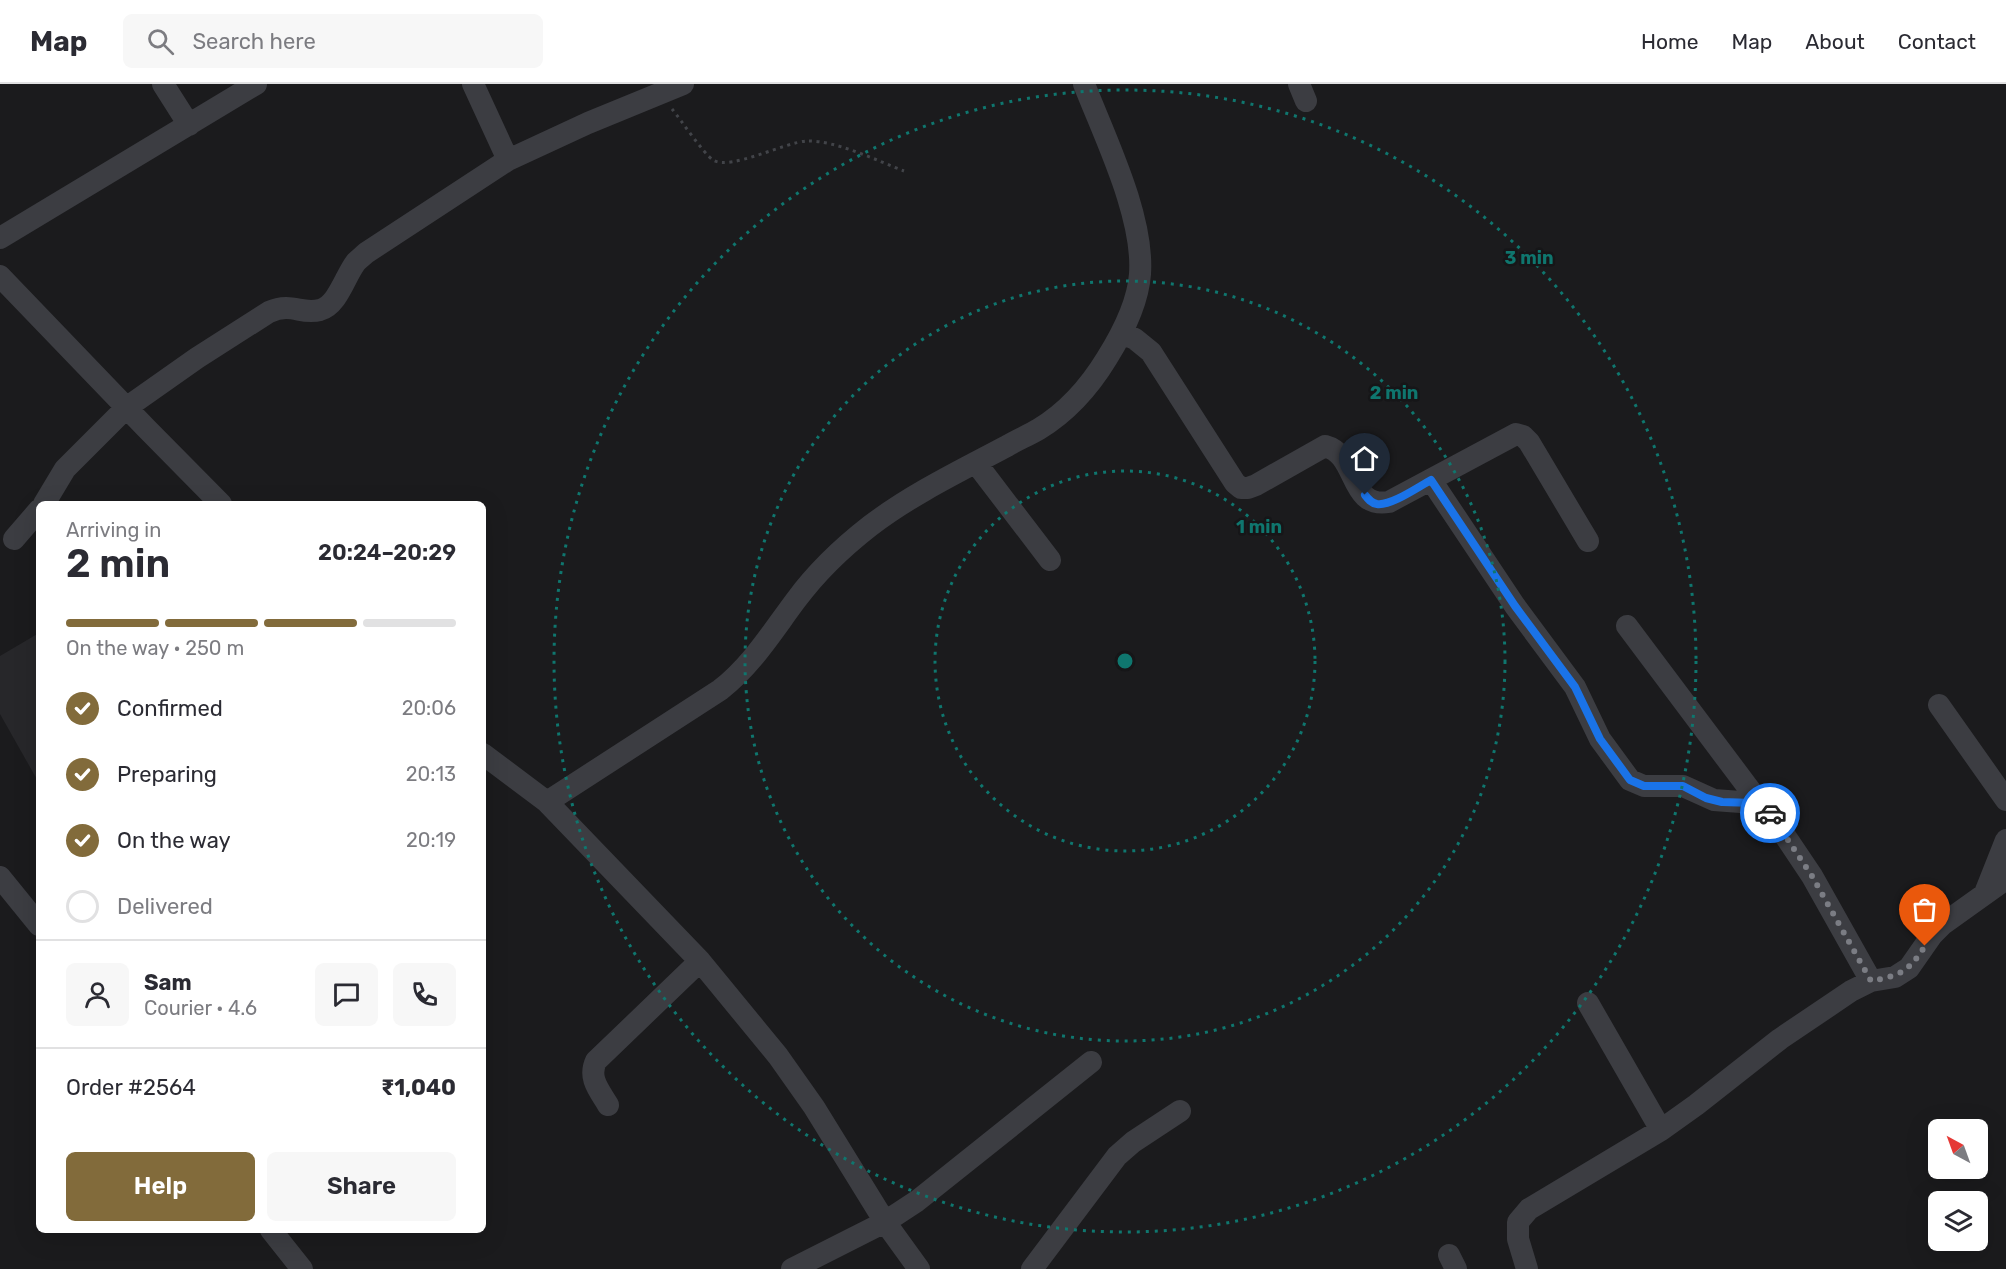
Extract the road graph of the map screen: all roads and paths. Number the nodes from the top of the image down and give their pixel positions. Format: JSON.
{"nodes":[{"id":1,"x":163,"y":84,"type":"edge"},
{"id":2,"x":256,"y":84,"type":"edge"},
{"id":3,"x":473,"y":84,"type":"edge"},
{"id":4,"x":683,"y":84,"type":"edge"},
{"id":5,"x":1084,"y":84,"type":"edge"},
{"id":6,"x":660,"y":94,"type":"junction"},
{"id":7,"x":189,"y":125,"type":"junction"},
{"id":8,"x":508,"y":160,"type":"junction"},
{"id":9,"x":904,"y":171,"type":"dead end"},
{"id":10,"x":0,"y":237,"type":"edge"},
{"id":11,"x":0,"y":276,"type":"edge"},
{"id":12,"x":1122,"y":333,"type":"junction"},
{"id":13,"x":126,"y":408,"type":"junction"},
{"id":14,"x":976,"y":463,"type":"junction"},
{"id":15,"x":1431,"y":480,"type":"junction"},
{"id":16,"x":46,"y":501,"type":"edge"},
{"id":17,"x":218,"y":501,"type":"edge"},
{"id":18,"x":36,"y":513,"type":"edge"},
{"id":19,"x":14,"y":539,"type":"dead end"},
{"id":20,"x":1588,"y":540,"type":"dead end"},
{"id":21,"x":1050,"y":560,"type":"dead end"},
{"id":22,"x":1627,"y":626,"type":"dead end"},
{"id":23,"x":1939,"y":705,"type":"dead end"},
{"id":24,"x":486,"y":756,"type":"edge"},
{"id":25,"x":2006,"y":800,"type":"edge"},
{"id":26,"x":547,"y":802,"type":"junction"},
{"id":27,"x":1762,"y":806,"type":"junction"},
{"id":28,"x":2006,"y":840,"type":"edge"},
{"id":29,"x":0,"y":876,"type":"edge"},
{"id":30,"x":2006,"y":879,"type":"edge"},
{"id":31,"x":1985,"y":894,"type":"junction"},
{"id":32,"x":36,"y":921,"type":"edge"},
{"id":33,"x":700,"y":961,"type":"junction"},
{"id":34,"x":1871,"y":981,"type":"junction"},
{"id":35,"x":1588,"y":1003,"type":"dead end"},
{"id":36,"x":1091,"y":1062,"type":"dead end"},
{"id":37,"x":608,"y":1105,"type":"dead end"},
{"id":38,"x":1180,"y":1111,"type":"dead end"},
{"id":39,"x":1661,"y":1130,"type":"junction"},
{"id":40,"x":885,"y":1222,"type":"junction"},
{"id":41,"x":273,"y":1233,"type":"edge"},
{"id":42,"x":302,"y":1269,"type":"edge"},
{"id":43,"x":792,"y":1269,"type":"edge"},
{"id":44,"x":919,"y":1269,"type":"edge"},
{"id":45,"x":1032,"y":1269,"type":"edge"},
{"id":46,"x":1527,"y":1269,"type":"edge"}],
"edges":[{"from":1,"to":7,"type":"street"},
{"from":2,"to":7,"type":"street"},
{"from":3,"to":8,"type":"street"},
{"from":4,"to":6,"type":"street"},
{"from":5,"to":12,"type":"street"},
{"from":6,"to":8,"type":"street"},
{"from":6,"to":9,"type":"path"},
{"from":7,"to":10,"type":"street"},
{"from":8,"to":13,"type":"street"},
{"from":11,"to":13,"type":"street"},
{"from":12,"to":14,"type":"street"},
{"from":12,"to":15,"type":"street"},
{"from":13,"to":16,"type":"street"},
{"from":13,"to":17,"type":"street"},
{"from":14,"to":21,"type":"street"},
{"from":14,"to":26,"type":"street"},
{"from":15,"to":20,"type":"street"},
{"from":15,"to":27,"type":"street"},
{"from":18,"to":19,"type":"street"},
{"from":22,"to":27,"type":"street"},
{"from":23,"to":25,"type":"street"},
{"from":24,"to":26,"type":"street"},
{"from":26,"to":33,"type":"street"},
{"from":27,"to":34,"type":"street"},
{"from":28,"to":31,"type":"street"},
{"from":29,"to":32,"type":"street"},
{"from":30,"to":31,"type":"street"},
{"from":31,"to":34,"type":"street"},
{"from":33,"to":37,"type":"street"},
{"from":33,"to":40,"type":"street"},
{"from":34,"to":39,"type":"street"},
{"from":35,"to":39,"type":"street"},
{"from":36,"to":40,"type":"street"},
{"from":38,"to":45,"type":"street"},
{"from":39,"to":46,"type":"street"},
{"from":40,"to":43,"type":"street"},
{"from":40,"to":44,"type":"street"},
{"from":41,"to":42,"type":"street"}]}
